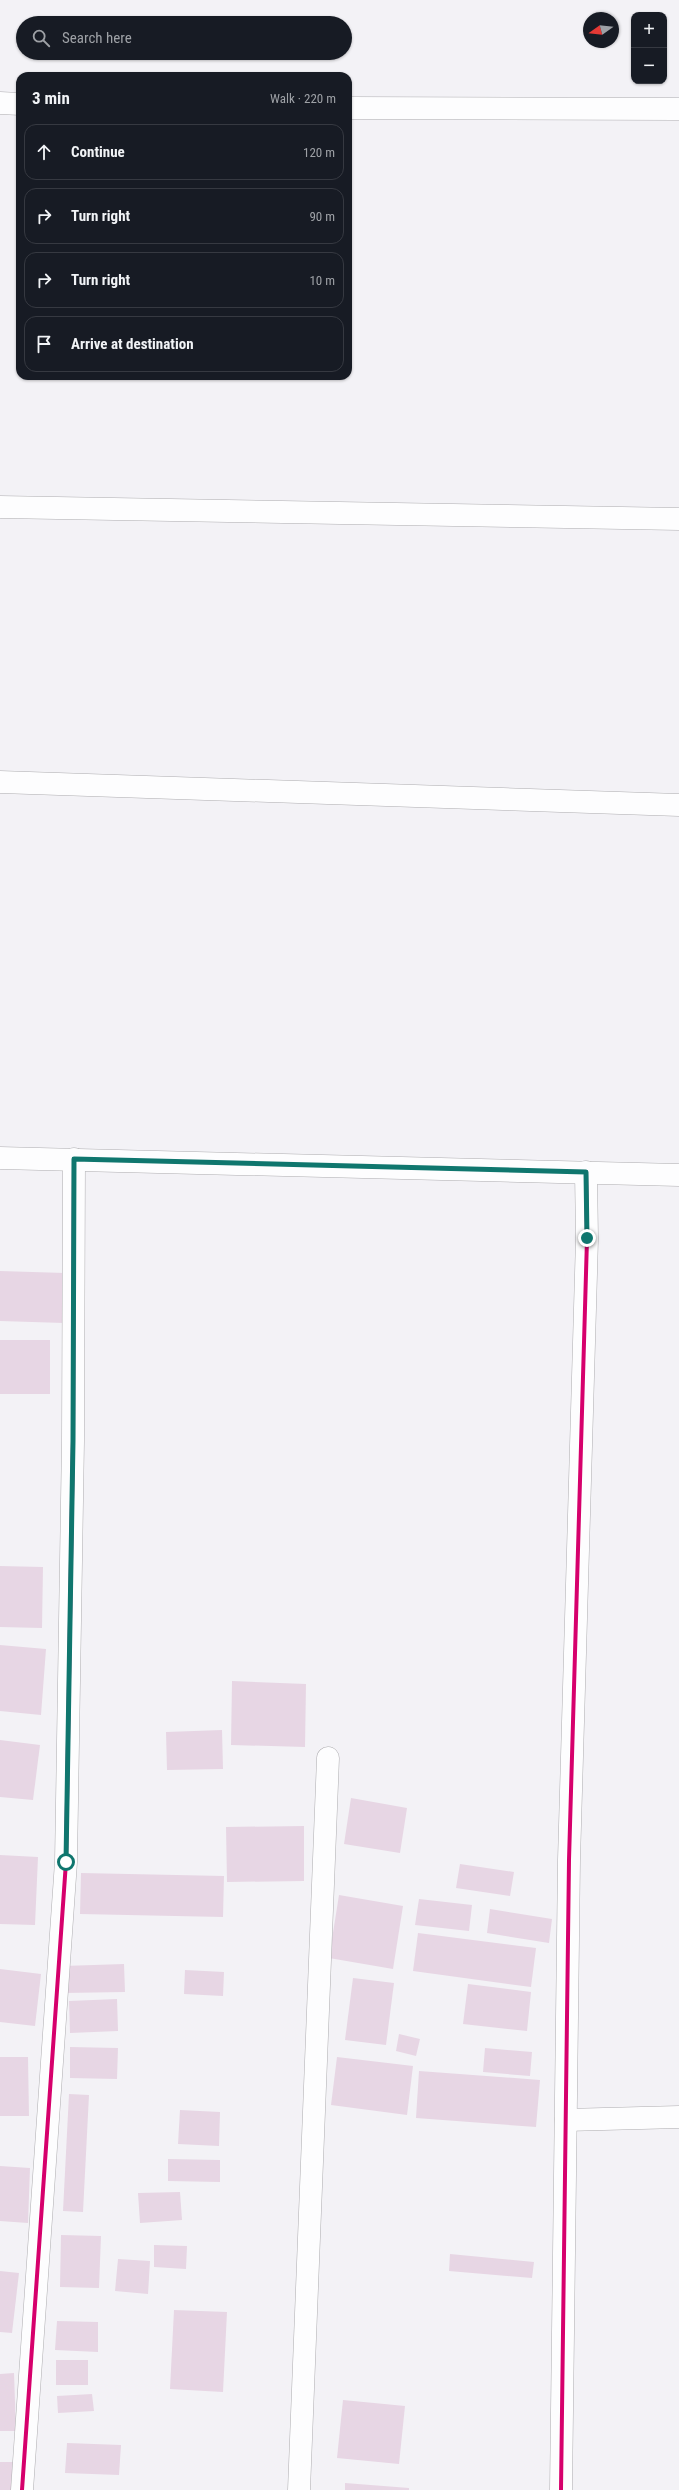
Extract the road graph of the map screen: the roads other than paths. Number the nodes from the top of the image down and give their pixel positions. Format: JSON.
{"nodes":[{"id":1,"x":0,"y":103,"type":"edge"},
{"id":2,"x":16,"y":104,"type":"edge"},
{"id":3,"x":352,"y":108,"type":"edge"},
{"id":4,"x":679,"y":109,"type":"edge"},
{"id":5,"x":0,"y":507,"type":"edge"},
{"id":6,"x":679,"y":519,"type":"edge"},
{"id":7,"x":0,"y":782,"type":"edge"},
{"id":8,"x":679,"y":805,"type":"edge"},
{"id":9,"x":0,"y":1158,"type":"edge"},
{"id":10,"x":74,"y":1159,"type":"junction"},
{"id":11,"x":586,"y":1172,"type":"junction"},
{"id":12,"x":679,"y":1175,"type":"edge"},
{"id":13,"x":328,"y":1758,"type":"dead end"},
{"id":14,"x":679,"y":2117,"type":"edge"},
{"id":15,"x":566,"y":2120,"type":"junction"},
{"id":16,"x":22,"y":2490,"type":"edge"},
{"id":17,"x":299,"y":2490,"type":"edge"},
{"id":18,"x":561,"y":2490,"type":"edge"}],
"edges":[{"from":1,"to":2,"type":"street"},
{"from":3,"to":4,"type":"street"},
{"from":5,"to":6,"type":"street"},
{"from":7,"to":8,"type":"street"},
{"from":9,"to":10,"type":"street"},
{"from":10,"to":11,"type":"street"},
{"from":10,"to":16,"type":"street"},
{"from":11,"to":12,"type":"street"},
{"from":11,"to":15,"type":"street"},
{"from":13,"to":17,"type":"street"},
{"from":14,"to":15,"type":"street"},
{"from":15,"to":18,"type":"street"}]}
